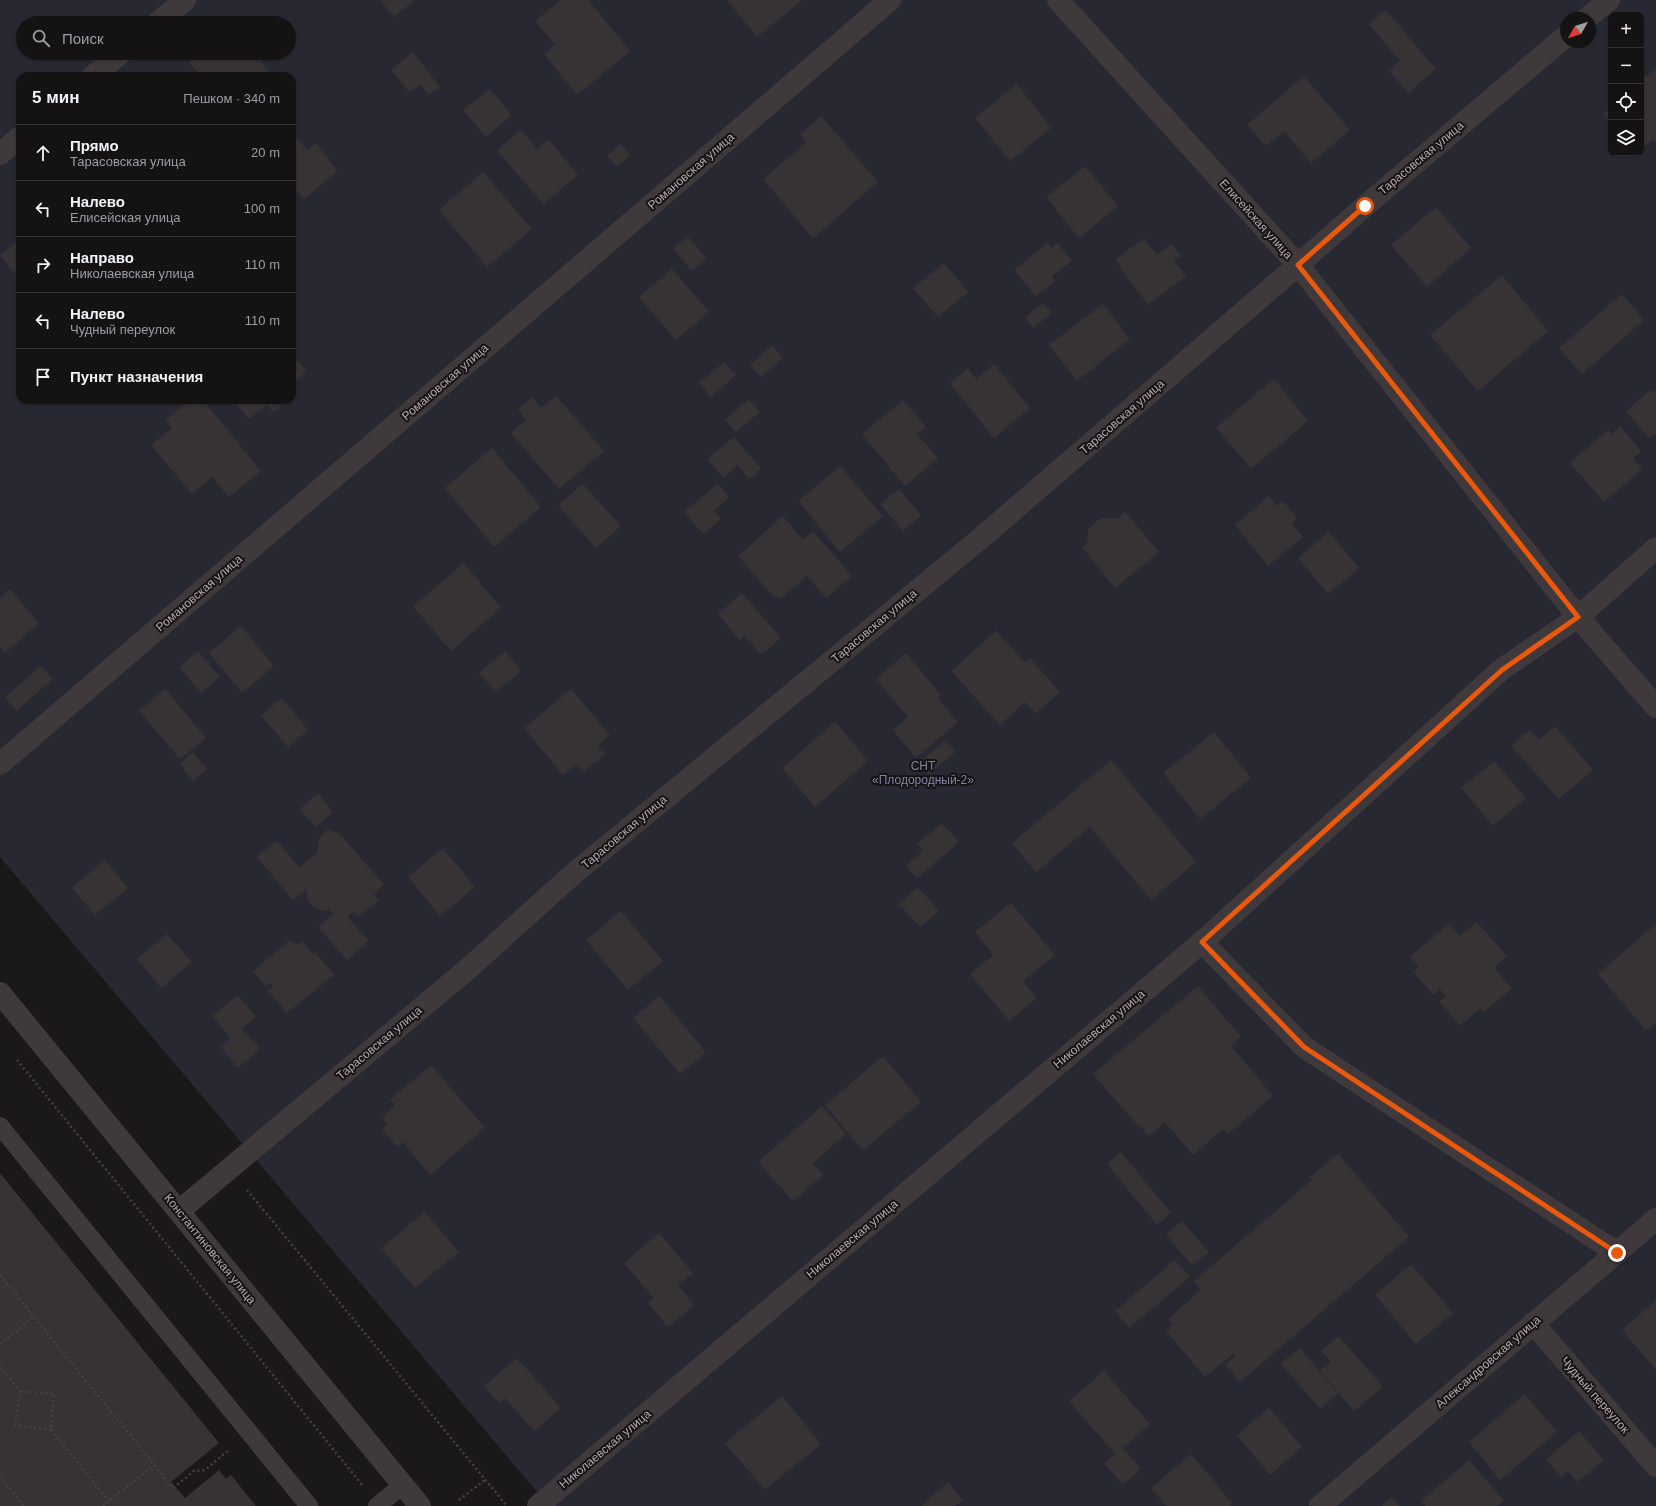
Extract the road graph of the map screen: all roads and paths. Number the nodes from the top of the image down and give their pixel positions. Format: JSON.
{"nodes":[{"id":1,"x":185,"y":0,"type":"edge"},
{"id":2,"x":890,"y":0,"type":"edge"},
{"id":3,"x":1058,"y":0,"type":"edge"},
{"id":4,"x":1608,"y":0,"type":"edge"},
{"id":5,"x":1594,"y":12,"type":"edge"},
{"id":6,"x":166,"y":16,"type":"edge"},
{"id":7,"x":1560,"y":41,"type":"edge"},
{"id":8,"x":113,"y":60,"type":"edge"},
{"id":9,"x":99,"y":72,"type":"edge"},
{"id":10,"x":16,"y":140,"type":"edge"},
{"id":11,"x":0,"y":154,"type":"edge"},
{"id":12,"x":1298,"y":265,"type":"junction"},
{"id":13,"x":1656,"y":548,"type":"edge"},
{"id":14,"x":1578,"y":617,"type":"junction"},
{"id":15,"x":1656,"y":708,"type":"edge"},
{"id":16,"x":0,"y":764,"type":"edge"},
{"id":17,"x":1202,"y":942,"type":"junction"},
{"id":18,"x":0,"y":993,"type":"edge"},
{"id":19,"x":15,"y":1058,"type":"dead end"},
{"id":20,"x":0,"y":1126,"type":"edge"},
{"id":21,"x":246,"y":1190,"type":"dead end"},
{"id":22,"x":179,"y":1211,"type":"junction"},
{"id":23,"x":1656,"y":1219,"type":"edge"},
{"id":24,"x":1617,"y":1253,"type":"junction"},
{"id":25,"x":0,"y":1275,"type":"edge"},
{"id":26,"x":34,"y":1317,"type":"junction"},
{"id":27,"x":1533,"y":1323,"type":"junction"},
{"id":28,"x":0,"y":1344,"type":"edge"},
{"id":29,"x":0,"y":1367,"type":"edge"},
{"id":30,"x":20,"y":1391,"type":"junction"},
{"id":31,"x":51,"y":1430,"type":"junction"},
{"id":32,"x":216,"y":1461,"type":"dead end"},
{"id":33,"x":154,"y":1465,"type":"junction"},
{"id":34,"x":1656,"y":1466,"type":"edge"},
{"id":35,"x":0,"y":1477,"type":"edge"},
{"id":36,"x":485,"y":1480,"type":"junction"},
{"id":37,"x":403,"y":1485,"type":"junction"},
{"id":38,"x":366,"y":1490,"type":"dead end"},
{"id":39,"x":459,"y":1500,"type":"dead end"},
{"id":40,"x":109,"y":1501,"type":"junction"},
{"id":41,"x":24,"y":1506,"type":"edge"},
{"id":42,"x":103,"y":1506,"type":"edge"},
{"id":43,"x":309,"y":1506,"type":"edge"},
{"id":44,"x":377,"y":1506,"type":"edge"},
{"id":45,"x":420,"y":1506,"type":"edge"},
{"id":46,"x":507,"y":1506,"type":"edge"},
{"id":47,"x":538,"y":1506,"type":"edge"},
{"id":48,"x":1320,"y":1506,"type":"edge"}],
"edges":[{"from":1,"to":6,"type":"street"},
{"from":2,"to":16,"type":"street","name":"Романовская улица"},
{"from":3,"to":12,"type":"street","name":"Елисейская улица"},
{"from":4,"to":5,"type":"street"},
{"from":7,"to":12,"type":"street","name":"Тарасовская улица"},
{"from":8,"to":9,"type":"street"},
{"from":10,"to":11,"type":"street"},
{"from":12,"to":14,"type":"street","name":"Елисейская улица"},
{"from":12,"to":22,"type":"street","name":"Тарасовская улица"},
{"from":13,"to":14,"type":"street","name":"Николаевская улица"},
{"from":14,"to":15,"type":"street","name":"Елисейская улица"},
{"from":14,"to":17,"type":"street","name":"Николаевская улица"},
{"from":17,"to":24,"type":"street"},
{"from":17,"to":47,"type":"street","name":"Николаевская улица"},
{"from":18,"to":22,"type":"street","name":"Константиновская улица"},
{"from":19,"to":38,"type":"path"},
{"from":20,"to":43,"type":"lane"},
{"from":21,"to":36,"type":"path"},
{"from":22,"to":37,"type":"street","name":"Константиновская улица"},
{"from":23,"to":24,"type":"street","name":"Александровская улица"},
{"from":24,"to":27,"type":"street","name":"Александровская улица"},
{"from":25,"to":26,"type":"path"},
{"from":26,"to":28,"type":"path"},
{"from":26,"to":33,"type":"path"},
{"from":27,"to":34,"type":"street","name":"Чудный переулок"},
{"from":27,"to":48,"type":"street","name":"Александровская улица"},
{"from":29,"to":30,"type":"path"},
{"from":30,"to":31,"type":"path"},
{"from":30,"to":31,"type":"path"},
{"from":31,"to":40,"type":"path"},
{"from":32,"to":33,"type":"path"},
{"from":33,"to":40,"type":"path"},
{"from":35,"to":41,"type":"path"},
{"from":36,"to":39,"type":"path"},
{"from":36,"to":46,"type":"path"},
{"from":37,"to":44,"type":"lane"},
{"from":37,"to":45,"type":"street","name":"Константиновская улица"},
{"from":40,"to":42,"type":"path"}]}
